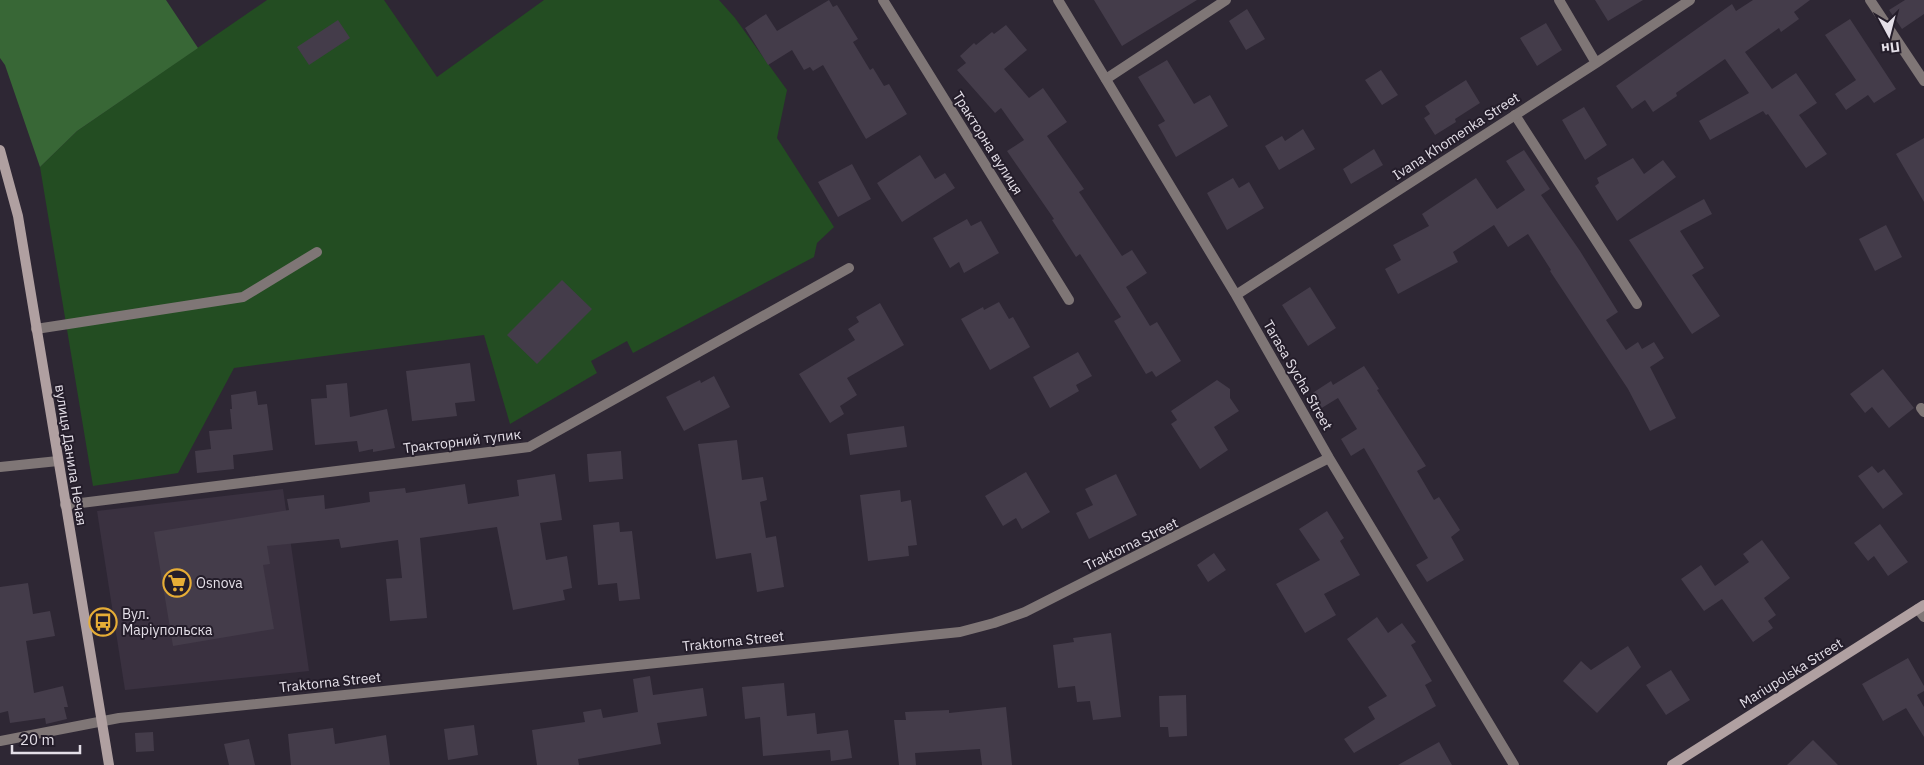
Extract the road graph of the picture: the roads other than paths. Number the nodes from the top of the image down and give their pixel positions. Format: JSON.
{"nodes":[{"id":1,"x":883,"y":0,"type":"edge"},
{"id":2,"x":1058,"y":0,"type":"edge"},
{"id":3,"x":1226,"y":0,"type":"edge"},
{"id":4,"x":1559,"y":0,"type":"edge"},
{"id":5,"x":1690,"y":0,"type":"edge"},
{"id":6,"x":1870,"y":0,"type":"edge"},
{"id":7,"x":1214,"y":3,"type":"edge"},
{"id":8,"x":1596,"y":63,"type":"junction"},
{"id":9,"x":1106,"y":79,"type":"junction"},
{"id":10,"x":1924,"y":81,"type":"edge"},
{"id":11,"x":1515,"y":115,"type":"junction"},
{"id":12,"x":0,"y":150,"type":"edge"},
{"id":13,"x":317,"y":252,"type":"dead end"},
{"id":14,"x":849,"y":268,"type":"dead end"},
{"id":15,"x":1236,"y":295,"type":"junction"},
{"id":16,"x":1069,"y":300,"type":"dead end"},
{"id":17,"x":1637,"y":304,"type":"dead end"},
{"id":18,"x":36,"y":329,"type":"junction"},
{"id":19,"x":1330,"y":458,"type":"junction"},
{"id":20,"x":58,"y":461,"type":"junction"},
{"id":21,"x":0,"y":467,"type":"edge"},
{"id":22,"x":65,"y":505,"type":"junction"},
{"id":23,"x":1922,"y":610,"type":"edge"},
{"id":24,"x":101,"y":721,"type":"junction"},
{"id":25,"x":0,"y":741,"type":"edge"},
{"id":26,"x":109,"y":765,"type":"edge"},
{"id":27,"x":1514,"y":765,"type":"edge"},
{"id":28,"x":1672,"y":765,"type":"edge"}],
"edges":[{"from":1,"to":16,"type":"street","name":"Тракторна вулиця"},
{"from":2,"to":9,"type":"street","name":"Tarasa Sycha Street"},
{"from":3,"to":7,"type":"street"},
{"from":4,"to":8,"type":"street"},
{"from":5,"to":8,"type":"street","name":"Ivana Khomenka Street"},
{"from":6,"to":10,"type":"street"},
{"from":7,"to":9,"type":"street"},
{"from":8,"to":11,"type":"street","name":"Ivana Khomenka Street"},
{"from":9,"to":15,"type":"street","name":"Tarasa Sycha Street"},
{"from":11,"to":15,"type":"street","name":"Ivana Khomenka Street"},
{"from":11,"to":17,"type":"street"},
{"from":12,"to":18,"type":"main road","name":"вулиця Данила Нечая"},
{"from":13,"to":18,"type":"street"},
{"from":14,"to":22,"type":"street","name":"Тракторний тупик"},
{"from":15,"to":19,"type":"street","name":"Tarasa Sycha Street"},
{"from":18,"to":20,"type":"main road","name":"вулиця Данила Нечая"},
{"from":19,"to":24,"type":"street","name":"Traktorna Street"},
{"from":19,"to":27,"type":"street","name":"Tarasa Sycha Street"},
{"from":20,"to":21,"type":"street"},
{"from":20,"to":22,"type":"main road","name":"вулиця Данила Нечая"},
{"from":22,"to":24,"type":"main road","name":"вулиця Данила Нечая"},
{"from":23,"to":28,"type":"main road","name":"Mariupolska Street"},
{"from":24,"to":25,"type":"street","name":"Traktorna Street"},
{"from":24,"to":26,"type":"main road","name":"вулиця Данила Нечая"}]}
